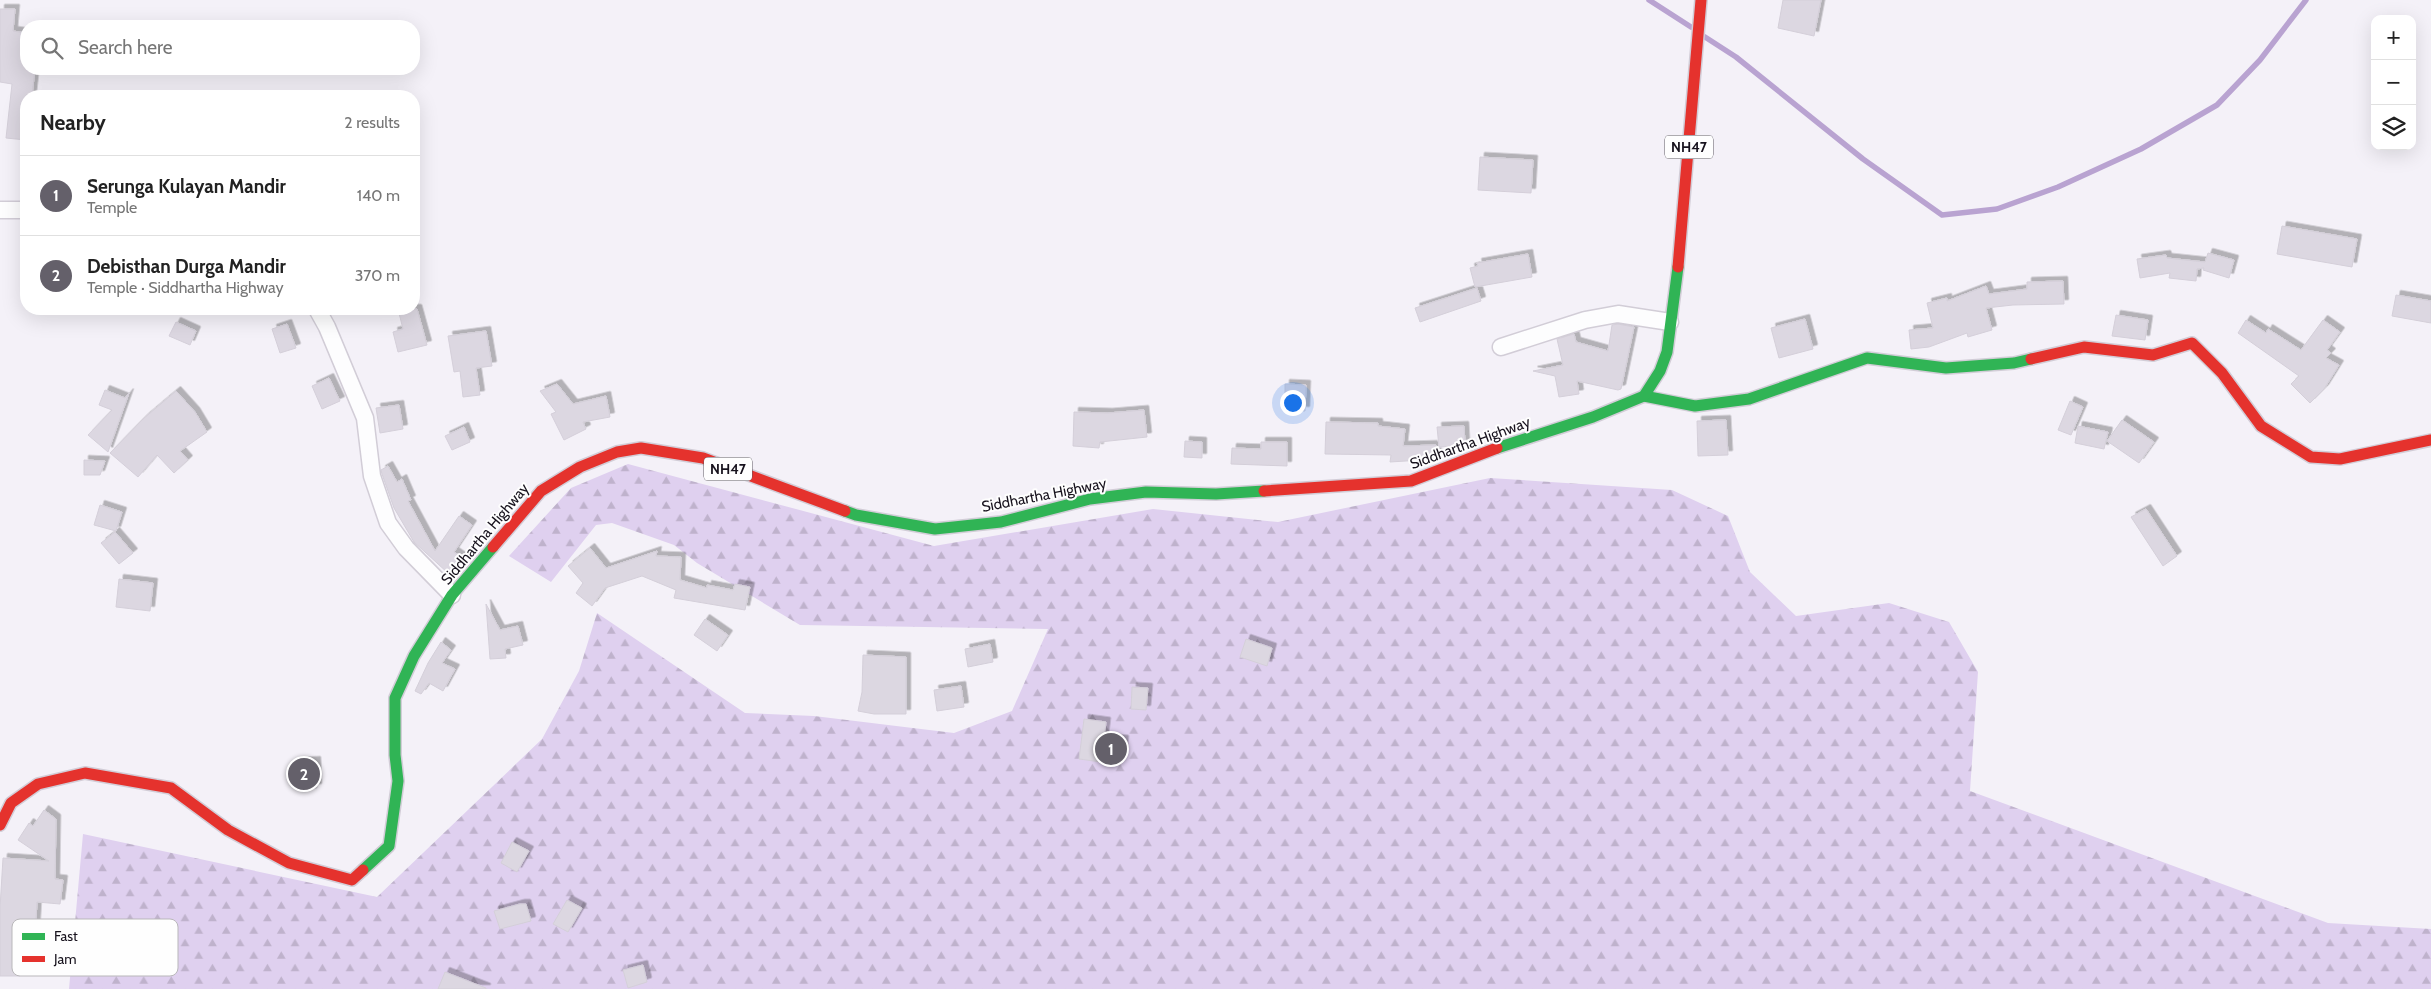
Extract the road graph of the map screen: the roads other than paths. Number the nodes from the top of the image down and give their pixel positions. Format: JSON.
{"nodes":[{"id":1,"x":1701,"y":0,"type":"edge"},
{"id":2,"x":0,"y":210,"type":"edge"},
{"id":3,"x":20,"y":210,"type":"edge"},
{"id":4,"x":320,"y":315,"type":"edge"},
{"id":5,"x":1670,"y":322,"type":"junction"},
{"id":6,"x":1501,"y":347,"type":"dead end"},
{"id":7,"x":1644,"y":396,"type":"junction"},
{"id":8,"x":2431,"y":440,"type":"edge"},
{"id":9,"x":452,"y":595,"type":"junction"},
{"id":10,"x":0,"y":824,"type":"edge"}],
"edges":[{"from":1,"to":5,"type":"main road","number":"NH47"},
{"from":2,"to":3,"type":"street"},
{"from":4,"to":9,"type":"street"},
{"from":5,"to":6,"type":"street"},
{"from":5,"to":7,"type":"main road","number":"NH47"},
{"from":7,"to":8,"type":"main road"},
{"from":7,"to":9,"type":"main road","name":"Siddhartha Highway","number":"NH47"},
{"from":9,"to":10,"type":"main road","name":"Siddhartha Highway","number":"NH47"}]}
